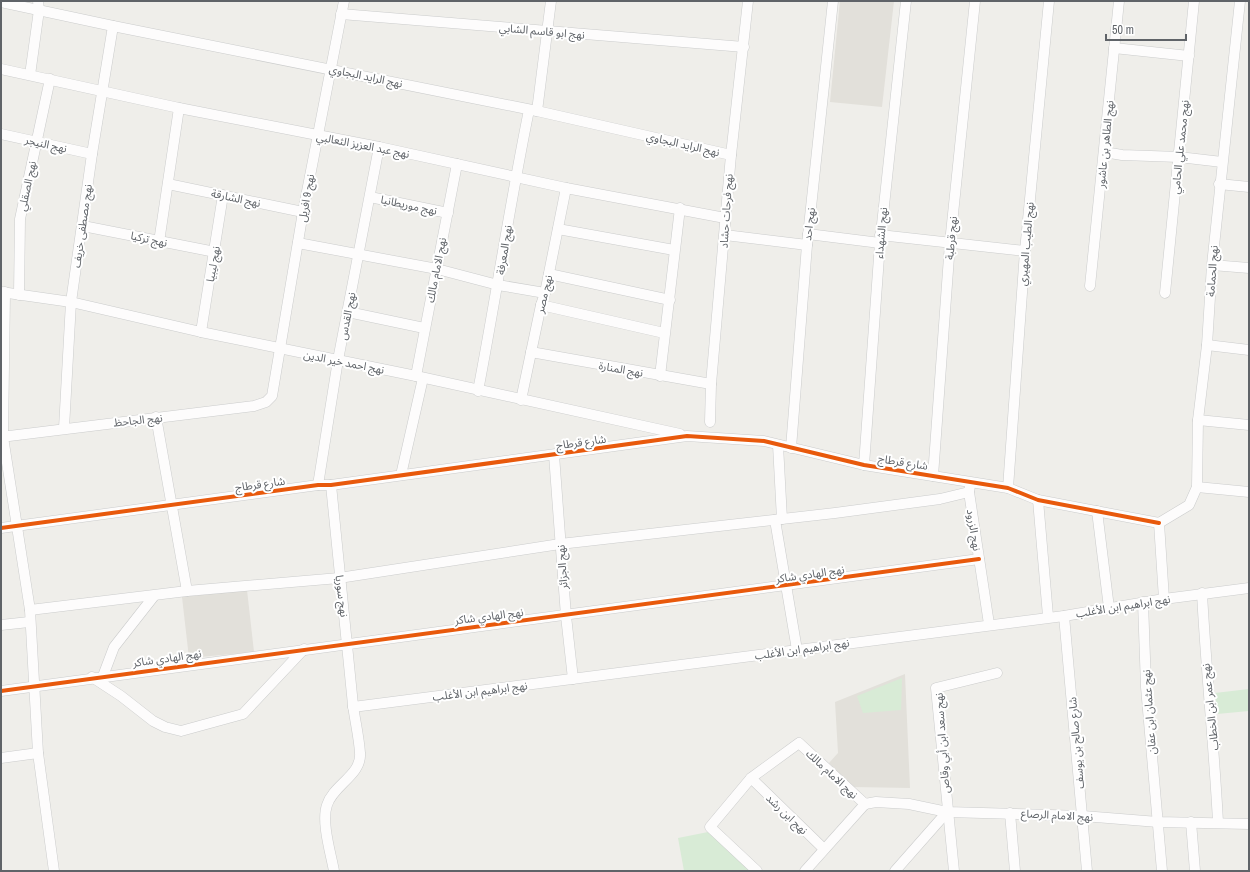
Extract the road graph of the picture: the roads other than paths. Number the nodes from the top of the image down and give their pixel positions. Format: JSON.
{"nodes":[{"id":1,"x":344,"y":1,"type":"edge"},
{"id":2,"x":551,"y":1,"type":"edge"},
{"id":3,"x":748,"y":1,"type":"edge"},
{"id":4,"x":833,"y":1,"type":"edge"},
{"id":5,"x":906,"y":1,"type":"edge"},
{"id":6,"x":975,"y":1,"type":"edge"},
{"id":7,"x":1049,"y":1,"type":"edge"},
{"id":8,"x":1119,"y":1,"type":"edge"},
{"id":9,"x":1194,"y":1,"type":"edge"},
{"id":10,"x":1240,"y":1,"type":"edge"},
{"id":11,"x":1,"y":2,"type":"edge"},
{"id":12,"x":38,"y":5,"type":"edge"},
{"id":13,"x":341,"y":14,"type":"junction"},
{"id":14,"x":113,"y":26,"type":"junction"},
{"id":15,"x":546,"y":31,"type":"junction"},
{"id":16,"x":744,"y":47,"type":"junction"},
{"id":17,"x":1114,"y":48,"type":"junction"},
{"id":18,"x":1189,"y":56,"type":"junction"},
{"id":19,"x":1,"y":69,"type":"edge"},
{"id":20,"x":331,"y":69,"type":"junction"},
{"id":21,"x":30,"y":75,"type":"junction"},
{"id":22,"x":50,"y":79,"type":"junction"},
{"id":23,"x":102,"y":90,"type":"junction"},
{"id":24,"x":179,"y":108,"type":"junction"},
{"id":25,"x":533,"y":111,"type":"junction"},
{"id":26,"x":1,"y":134,"type":"edge"},
{"id":27,"x":317,"y":136,"type":"junction"},
{"id":28,"x":36,"y":142,"type":"junction"},
{"id":29,"x":380,"y":147,"type":"junction"},
{"id":30,"x":1104,"y":152,"type":"junction"},
{"id":31,"x":92,"y":154,"type":"junction"},
{"id":32,"x":731,"y":155,"type":"junction"},
{"id":33,"x":1179,"y":157,"type":"junction"},
{"id":34,"x":1222,"y":162,"type":"junction"},
{"id":35,"x":457,"y":164,"type":"junction"},
{"id":36,"x":515,"y":176,"type":"junction"},
{"id":37,"x":168,"y":184,"type":"junction"},
{"id":38,"x":1219,"y":184,"type":"junction"},
{"id":39,"x":1249,"y":187,"type":"edge"},
{"id":40,"x":566,"y":188,"type":"junction"},
{"id":41,"x":223,"y":195,"type":"junction"},
{"id":42,"x":370,"y":198,"type":"junction"},
{"id":43,"x":680,"y":208,"type":"junction"},
{"id":44,"x":303,"y":212,"type":"junction"},
{"id":45,"x":448,"y":214,"type":"junction"},
{"id":46,"x":725,"y":218,"type":"junction"},
{"id":47,"x":83,"y":226,"type":"junction"},
{"id":48,"x":558,"y":229,"type":"junction"},
{"id":49,"x":808,"y":234,"type":"junction"},
{"id":50,"x":725,"y":235,"type":"junction"},
{"id":51,"x":880,"y":239,"type":"junction"},
{"id":52,"x":159,"y":242,"type":"junction"},
{"id":53,"x":298,"y":243,"type":"junction"},
{"id":54,"x":950,"y":244,"type":"junction"},
{"id":55,"x":807,"y":245,"type":"junction"},
{"id":56,"x":674,"y":250,"type":"junction"},
{"id":57,"x":1025,"y":251,"type":"junction"},
{"id":58,"x":215,"y":252,"type":"junction"},
{"id":59,"x":359,"y":254,"type":"junction"},
{"id":60,"x":1212,"y":265,"type":"junction"},
{"id":61,"x":1249,"y":268,"type":"edge"},
{"id":62,"x":437,"y":269,"type":"junction"},
{"id":63,"x":549,"y":274,"type":"junction"},
{"id":64,"x":498,"y":285,"type":"junction"},
{"id":65,"x":1090,"y":286,"type":"dead end"},
{"id":66,"x":3,"y":292,"type":"edge"},
{"id":67,"x":545,"y":293,"type":"junction"},
{"id":68,"x":1165,"y":293,"type":"dead end"},
{"id":69,"x":19,"y":295,"type":"junction"},
{"id":70,"x":670,"y":300,"type":"junction"},
{"id":71,"x":71,"y":302,"type":"junction"},
{"id":72,"x":541,"y":305,"type":"junction"},
{"id":73,"x":348,"y":312,"type":"junction"},
{"id":74,"x":424,"y":328,"type":"junction"},
{"id":75,"x":201,"y":332,"type":"junction"},
{"id":76,"x":664,"y":333,"type":"junction"},
{"id":77,"x":1207,"y":345,"type":"junction"},
{"id":78,"x":279,"y":348,"type":"junction"},
{"id":79,"x":1249,"y":350,"type":"edge"},
{"id":80,"x":531,"y":352,"type":"junction"},
{"id":81,"x":338,"y":360,"type":"junction"},
{"id":82,"x":660,"y":376,"type":"junction"},
{"id":83,"x":419,"y":377,"type":"junction"},
{"id":84,"x":711,"y":384,"type":"junction"},
{"id":85,"x":478,"y":391,"type":"junction"},
{"id":86,"x":272,"y":396,"type":"joint"},
{"id":87,"x":521,"y":400,"type":"junction"},
{"id":88,"x":156,"y":418,"type":"junction"},
{"id":89,"x":1198,"y":420,"type":"junction"},
{"id":90,"x":710,"y":422,"type":"dead end"},
{"id":91,"x":1249,"y":425,"type":"edge"},
{"id":92,"x":64,"y":428,"type":"junction"},
{"id":93,"x":687,"y":436,"type":"junction"},
{"id":94,"x":2,"y":437,"type":"edge"},
{"id":95,"x":778,"y":445,"type":"junction"},
{"id":96,"x":791,"y":448,"type":"junction"},
{"id":97,"x":554,"y":455,"type":"junction"},
{"id":98,"x":864,"y":465,"type":"junction"},
{"id":99,"x":401,"y":475,"type":"junction"},
{"id":100,"x":933,"y":476,"type":"junction"},
{"id":101,"x":318,"y":485,"type":"junction"},
{"id":102,"x":331,"y":485,"type":"junction"},
{"id":103,"x":969,"y":487,"type":"junction"},
{"id":104,"x":1197,"y":487,"type":"junction"},
{"id":105,"x":1008,"y":488,"type":"junction"},
{"id":106,"x":1249,"y":492,"type":"edge"},
{"id":107,"x":1038,"y":500,"type":"junction"},
{"id":108,"x":172,"y":505,"type":"junction"},
{"id":109,"x":1097,"y":511,"type":"junction"},
{"id":110,"x":778,"y":519,"type":"junction"},
{"id":111,"x":1159,"y":523,"type":"junction"},
{"id":112,"x":17,"y":527,"type":"junction"},
{"id":113,"x":1,"y":528,"type":"edge"},
{"id":114,"x":560,"y":544,"type":"junction"},
{"id":115,"x":979,"y":559,"type":"junction"},
{"id":116,"x":339,"y":578,"type":"junction"},
{"id":117,"x":787,"y":586,"type":"junction"},
{"id":118,"x":1249,"y":588,"type":"edge"},
{"id":119,"x":187,"y":591,"type":"junction"},
{"id":120,"x":1202,"y":593,"type":"junction"},
{"id":121,"x":154,"y":596,"type":"junction"},
{"id":122,"x":1164,"y":599,"type":"junction"},
{"id":123,"x":1143,"y":602,"type":"junction"},
{"id":124,"x":1108,"y":608,"type":"junction"},
{"id":125,"x":30,"y":610,"type":"junction"},
{"id":126,"x":566,"y":616,"type":"junction"},
{"id":127,"x":1048,"y":616,"type":"junction"},
{"id":128,"x":1064,"y":616,"type":"junction"},
{"id":129,"x":29,"y":622,"type":"junction"},
{"id":130,"x":990,"y":624,"type":"junction"},
{"id":131,"x":1,"y":625,"type":"edge"},
{"id":132,"x":348,"y":643,"type":"junction"},
{"id":133,"x":304,"y":649,"type":"junction"},
{"id":134,"x":797,"y":650,"type":"junction"},
{"id":135,"x":998,"y":673,"type":"dead end"},
{"id":136,"x":102,"y":676,"type":"junction"},
{"id":137,"x":92,"y":677,"type":"junction"},
{"id":138,"x":573,"y":679,"type":"junction"},
{"id":139,"x":34,"y":686,"type":"junction"},
{"id":140,"x":1,"y":691,"type":"edge"},
{"id":141,"x":353,"y":707,"type":"junction"},
{"id":142,"x":38,"y":754,"type":"junction"},
{"id":143,"x":1,"y":758,"type":"edge"},
{"id":144,"x":751,"y":778,"type":"junction"},
{"id":145,"x":865,"y":804,"type":"junction"},
{"id":146,"x":947,"y":812,"type":"junction"},
{"id":147,"x":1010,"y":813,"type":"junction"},
{"id":148,"x":1083,"y":816,"type":"junction"},
{"id":149,"x":1158,"y":822,"type":"junction"},
{"id":150,"x":1191,"y":822,"type":"junction"},
{"id":151,"x":1218,"y":822,"type":"junction"},
{"id":152,"x":1249,"y":824,"type":"edge"},
{"id":153,"x":824,"y":850,"type":"junction"},
{"id":154,"x":54,"y":871,"type":"edge"},
{"id":155,"x":334,"y":871,"type":"edge"},
{"id":156,"x":758,"y":871,"type":"edge"},
{"id":157,"x":805,"y":871,"type":"edge"},
{"id":158,"x":895,"y":871,"type":"edge"},
{"id":159,"x":954,"y":871,"type":"edge"},
{"id":160,"x":1015,"y":871,"type":"edge"},
{"id":161,"x":1087,"y":871,"type":"edge"},
{"id":162,"x":1162,"y":871,"type":"edge"},
{"id":163,"x":1195,"y":871,"type":"edge"}],
"edges":[{"from":1,"to":13,"type":"street","name":"نهج 9 افريل"},
{"from":2,"to":15,"type":"street","name":"نهج المعرفة"},
{"from":3,"to":16,"type":"street","name":"نهج فرحات حشاد"},
{"from":4,"to":49,"type":"street","name":"نهج احد"},
{"from":5,"to":51,"type":"street","name":"نهج الشهداء"},
{"from":6,"to":54,"type":"street","name":"نهج قرطبة"},
{"from":7,"to":57,"type":"street","name":"نهج الطيب المهيري"},
{"from":8,"to":17,"type":"street","name":"نهج الطاهر بن عاشور"},
{"from":9,"to":18,"type":"street","name":"نهج محمد علي الحامي"},
{"from":10,"to":34,"type":"street","name":"نهج الحمامة"},
{"from":11,"to":12,"type":"street","name":"نهج الرايد البجاوي"},
{"from":12,"to":14,"type":"street","name":"نهج الرايد البجاوي"},
{"from":12,"to":21,"type":"street"},
{"from":13,"to":15,"type":"street","name":"نهج ابو قاسم الشابي"},
{"from":13,"to":20,"type":"street","name":"نهج 9 افريل"},
{"from":14,"to":20,"type":"street","name":"نهج الرايد البجاوي"},
{"from":14,"to":23,"type":"street","name":"نهج مصطفى خريف"},
{"from":15,"to":16,"type":"street","name":"نهج ابو قاسم الشابي"},
{"from":15,"to":25,"type":"street","name":"نهج المعرفة"},
{"from":16,"to":32,"type":"street","name":"نهج فرحات حشاد"},
{"from":17,"to":18,"type":"street"},
{"from":17,"to":30,"type":"street","name":"نهج الطاهر بن عاشور"},
{"from":18,"to":33,"type":"street","name":"نهج محمد علي الحامي"},
{"from":19,"to":21,"type":"street","name":"نهج عبد العزيز الثعالبي"},
{"from":20,"to":25,"type":"street","name":"نهج الرايد البجاوي"},
{"from":20,"to":27,"type":"street","name":"نهج 9 افريل"},
{"from":21,"to":22,"type":"street","name":"نهج عبد العزيز الثعالبي"},
{"from":22,"to":23,"type":"street","name":"نهج عبد العزيز الثعالبي"},
{"from":22,"to":28,"type":"street","name":"نهج الصقلي"},
{"from":23,"to":24,"type":"street","name":"نهج عبد العزيز الثعالبي"},
{"from":23,"to":31,"type":"street","name":"نهج مصطفى خريف"},
{"from":24,"to":27,"type":"street","name":"نهج عبد العزيز الثعالبي"},
{"from":24,"to":37,"type":"street"},
{"from":25,"to":32,"type":"street","name":"نهج الرايد البجاوي"},
{"from":25,"to":36,"type":"street","name":"نهج المعرفة"},
{"from":26,"to":28,"type":"street","name":"نهج النيجر"},
{"from":27,"to":29,"type":"street","name":"نهج عبد العزيز الثعالبي"},
{"from":27,"to":44,"type":"street","name":"نهج 9 افريل"},
{"from":28,"to":31,"type":"street","name":"نهج النيجر"},
{"from":28,"to":69,"type":"street","name":"نهج الصقلي"},
{"from":29,"to":35,"type":"street","name":"نهج عبد العزيز الثعالبي"},
{"from":29,"to":42,"type":"street","name":"نهج القدس"},
{"from":30,"to":33,"type":"street"},
{"from":30,"to":65,"type":"street","name":"نهج الطاهر بن عاشور"},
{"from":31,"to":47,"type":"street","name":"نهج مصطفى خريف"},
{"from":32,"to":46,"type":"street","name":"نهج فرحات حشاد"},
{"from":33,"to":34,"type":"street"},
{"from":33,"to":68,"type":"street","name":"نهج محمد علي الحامي"},
{"from":34,"to":38,"type":"street","name":"نهج الحمامة"},
{"from":35,"to":36,"type":"street","name":"نهج عبد العزيز الثعالبي"},
{"from":35,"to":45,"type":"street","name":"نهج الامام مالك"},
{"from":36,"to":40,"type":"street","name":"نهج عبد العزيز الثعالبي"},
{"from":36,"to":64,"type":"street","name":"نهج المعرفة"},
{"from":37,"to":41,"type":"street","name":"نهج الشارقة"},
{"from":37,"to":52,"type":"street"},
{"from":38,"to":39,"type":"street"},
{"from":38,"to":60,"type":"street","name":"نهج الحمامة"},
{"from":40,"to":43,"type":"street","name":"نهج عبد العزيز الثعالبي"},
{"from":40,"to":48,"type":"street","name":"نهج مصر"},
{"from":41,"to":44,"type":"street","name":"نهج الشارقة"},
{"from":41,"to":58,"type":"street","name":"نهج ليبيا"},
{"from":42,"to":45,"type":"street","name":"نهج موريطانيا"},
{"from":42,"to":59,"type":"street","name":"نهج القدس"},
{"from":43,"to":46,"type":"street","name":"نهج عبد العزيز الثعالبي"},
{"from":43,"to":56,"type":"street"},
{"from":44,"to":53,"type":"street","name":"نهج 9 افريل"},
{"from":45,"to":62,"type":"street","name":"نهج الامام مالك"},
{"from":46,"to":50,"type":"street","name":"نهج فرحات حشاد"},
{"from":47,"to":52,"type":"street","name":"نهج تركيا"},
{"from":47,"to":71,"type":"street","name":"نهج مصطفى خريف"},
{"from":48,"to":56,"type":"street"},
{"from":48,"to":63,"type":"street","name":"نهج مصر"},
{"from":49,"to":51,"type":"street"},
{"from":49,"to":55,"type":"street","name":"نهج احد"},
{"from":50,"to":55,"type":"street"},
{"from":50,"to":84,"type":"street","name":"نهج فرحات حشاد"},
{"from":51,"to":54,"type":"street"},
{"from":51,"to":98,"type":"street","name":"نهج الشهداء"},
{"from":52,"to":58,"type":"street","name":"نهج تركيا"},
{"from":53,"to":59,"type":"street"},
{"from":53,"to":78,"type":"street","name":"نهج 9 افريل"},
{"from":54,"to":57,"type":"street"},
{"from":54,"to":100,"type":"street","name":"نهج قرطبة"},
{"from":55,"to":96,"type":"street","name":"نهج احد"},
{"from":56,"to":70,"type":"street"},
{"from":57,"to":105,"type":"street","name":"نهج الطيب المهيري"},
{"from":58,"to":75,"type":"street","name":"نهج ليبيا"},
{"from":59,"to":62,"type":"street"},
{"from":59,"to":73,"type":"street","name":"نهج القدس"},
{"from":60,"to":61,"type":"street"},
{"from":60,"to":77,"type":"street","name":"نهج الحمامة"},
{"from":62,"to":64,"type":"street"},
{"from":62,"to":74,"type":"street","name":"نهج الامام مالك"},
{"from":63,"to":67,"type":"street","name":"نهج مصر"},
{"from":63,"to":70,"type":"street"},
{"from":64,"to":67,"type":"street"},
{"from":64,"to":85,"type":"street","name":"نهج المعرفة"},
{"from":66,"to":69,"type":"street","name":"نهج احمد خير الدين"},
{"from":66,"to":94,"type":"street"},
{"from":67,"to":72,"type":"street","name":"نهج مصر"},
{"from":69,"to":71,"type":"street","name":"نهج احمد خير الدين"},
{"from":70,"to":76,"type":"street"},
{"from":71,"to":75,"type":"street","name":"نهج احمد خير الدين"},
{"from":71,"to":92,"type":"street","name":"نهج مصطفى خريف"},
{"from":72,"to":76,"type":"street"},
{"from":72,"to":80,"type":"street","name":"نهج مصر"},
{"from":73,"to":74,"type":"street"},
{"from":73,"to":81,"type":"street","name":"نهج القدس"},
{"from":74,"to":83,"type":"street","name":"نهج الامام مالك"},
{"from":75,"to":78,"type":"street","name":"نهج احمد خير الدين"},
{"from":76,"to":82,"type":"street"},
{"from":77,"to":79,"type":"street"},
{"from":77,"to":89,"type":"street","name":"نهج الحمامة"},
{"from":78,"to":81,"type":"street","name":"نهج احمد خير الدين"},
{"from":78,"to":86,"type":"street","name":"نهج 9 افريل"},
{"from":80,"to":82,"type":"street","name":"نهج المنارة"},
{"from":80,"to":87,"type":"street","name":"نهج مصر"},
{"from":81,"to":83,"type":"street","name":"نهج احمد خير الدين"},
{"from":81,"to":101,"type":"street","name":"نهج القدس"},
{"from":82,"to":84,"type":"street","name":"نهج المنارة"},
{"from":83,"to":85,"type":"street","name":"نهج احمد خير الدين"},
{"from":83,"to":99,"type":"street","name":"نهج الامام مالك"},
{"from":84,"to":90,"type":"street","name":"نهج فرحات حشاد"},
{"from":85,"to":87,"type":"street","name":"نهج احمد خير الدين"},
{"from":86,"to":88,"type":"street","name":"نهج الجاحظ"},
{"from":87,"to":93,"type":"street","name":"نهج احمد خير الدين"},
{"from":88,"to":92,"type":"street","name":"نهج الجاحظ"},
{"from":88,"to":108,"type":"street"},
{"from":89,"to":91,"type":"street"},
{"from":89,"to":104,"type":"street","name":"نهج الحمامة"},
{"from":92,"to":94,"type":"street","name":"نهج الجاحظ"},
{"from":93,"to":95,"type":"street","name":"شارع قرطاج"},
{"from":93,"to":97,"type":"street","name":"شارع قرطاج"},
{"from":94,"to":112,"type":"street"},
{"from":95,"to":96,"type":"street","name":"شارع قرطاج"},
{"from":95,"to":110,"type":"street"},
{"from":96,"to":98,"type":"street","name":"شارع قرطاج"},
{"from":97,"to":99,"type":"street","name":"شارع قرطاج"},
{"from":97,"to":114,"type":"street","name":"نهج الجزائر"},
{"from":98,"to":100,"type":"street","name":"شارع قرطاج"},
{"from":99,"to":102,"type":"street","name":"شارع قرطاج"},
{"from":100,"to":103,"type":"street","name":"شارع قرطاج"},
{"from":101,"to":102,"type":"street","name":"شارع قرطاج"},
{"from":101,"to":108,"type":"street","name":"شارع قرطاج"},
{"from":102,"to":116,"type":"street","name":"نهج سوريا"},
{"from":103,"to":105,"type":"street","name":"شارع قرطاج"},
{"from":103,"to":110,"type":"street"},
{"from":103,"to":115,"type":"street","name":"نهج الزرود"},
{"from":104,"to":106,"type":"street"},
{"from":104,"to":111,"type":"street","name":"نهج الحمامة"},
{"from":105,"to":107,"type":"street","name":"شارع قرطاج"},
{"from":107,"to":109,"type":"street","name":"شارع قرطاج"},
{"from":107,"to":127,"type":"street"},
{"from":108,"to":112,"type":"street","name":"شارع قرطاج"},
{"from":108,"to":119,"type":"street"},
{"from":109,"to":111,"type":"street","name":"شارع قرطاج"},
{"from":109,"to":124,"type":"street"},
{"from":110,"to":114,"type":"street"},
{"from":110,"to":117,"type":"street"},
{"from":111,"to":122,"type":"street"},
{"from":112,"to":113,"type":"street","name":"شارع قرطاج"},
{"from":112,"to":125,"type":"street"},
{"from":114,"to":116,"type":"street"},
{"from":114,"to":126,"type":"street","name":"نهج الجزائر"},
{"from":115,"to":117,"type":"street","name":"نهج الهادي شاكر"},
{"from":115,"to":130,"type":"street","name":"نهج الزرود"},
{"from":116,"to":119,"type":"street"},
{"from":116,"to":132,"type":"street","name":"نهج سوريا"},
{"from":117,"to":126,"type":"street","name":"نهج الهادي شاكر"},
{"from":117,"to":134,"type":"street"},
{"from":118,"to":120,"type":"street","name":"نهج ابراهيم ابن الأغلب"},
{"from":119,"to":121,"type":"street"},
{"from":120,"to":122,"type":"street","name":"نهج ابراهيم ابن الأغلب"},
{"from":120,"to":151,"type":"street","name":"نهج عمر ابن الخطاب"},
{"from":121,"to":125,"type":"street"},
{"from":121,"to":136,"type":"street"},
{"from":122,"to":123,"type":"street","name":"نهج ابراهيم ابن الأغلب"},
{"from":123,"to":124,"type":"street","name":"نهج ابراهيم ابن الأغلب"},
{"from":123,"to":149,"type":"street","name":"نهج عثمان ابن عفان"},
{"from":124,"to":128,"type":"street","name":"نهج ابراهيم ابن الأغلب"},
{"from":125,"to":129,"type":"street"},
{"from":126,"to":132,"type":"street","name":"نهج الهادي شاكر"},
{"from":126,"to":138,"type":"street","name":"نهج الجزائر"},
{"from":127,"to":128,"type":"street","name":"نهج ابراهيم ابن الأغلب"},
{"from":127,"to":130,"type":"street","name":"نهج ابراهيم ابن الأغلب"},
{"from":128,"to":148,"type":"street","name":"شارع صالح بن يوسف"},
{"from":129,"to":131,"type":"street"},
{"from":129,"to":139,"type":"street"},
{"from":130,"to":134,"type":"street","name":"نهج ابراهيم ابن الأغلب"},
{"from":132,"to":133,"type":"street","name":"نهج الهادي شاكر"},
{"from":132,"to":141,"type":"street","name":"نهج سوريا"},
{"from":133,"to":136,"type":"street","name":"نهج الهادي شاكر"},
{"from":133,"to":137,"type":"street"},
{"from":134,"to":138,"type":"street","name":"نهج ابراهيم ابن الأغلب"},
{"from":135,"to":146,"type":"street","name":"نهج سعد ابن أبي وقاص"},
{"from":136,"to":137,"type":"street","name":"نهج الهادي شاكر"},
{"from":137,"to":139,"type":"street","name":"نهج الهادي شاكر"},
{"from":138,"to":141,"type":"street","name":"نهج ابراهيم ابن الأغلب"},
{"from":139,"to":140,"type":"street","name":"نهج الهادي شاكر"},
{"from":139,"to":142,"type":"street"},
{"from":141,"to":155,"type":"street","name":"نهج سوريا"},
{"from":142,"to":143,"type":"street"},
{"from":142,"to":154,"type":"street"},
{"from":144,"to":145,"type":"street","name":"نهج الامام مالك"},
{"from":144,"to":153,"type":"street","name":"نهج ابن رشد"},
{"from":144,"to":156,"type":"street"},
{"from":145,"to":146,"type":"street","name":"نهج الامام الرصاع"},
{"from":145,"to":153,"type":"street"},
{"from":146,"to":147,"type":"street","name":"نهج الامام الرصاع"},
{"from":146,"to":158,"type":"street"},
{"from":146,"to":159,"type":"street"},
{"from":147,"to":148,"type":"street","name":"نهج الامام الرصاع"},
{"from":147,"to":160,"type":"street"},
{"from":148,"to":149,"type":"street","name":"نهج الامام الرصاع"},
{"from":148,"to":161,"type":"street","name":"شارع صالح بن يوسف"},
{"from":149,"to":150,"type":"street","name":"نهج الامام الرصاع"},
{"from":149,"to":162,"type":"street","name":"نهج عثمان ابن عفان"},
{"from":150,"to":151,"type":"street","name":"نهج الامام الرصاع"},
{"from":150,"to":163,"type":"street"},
{"from":151,"to":152,"type":"street","name":"نهج الامام الرصاع"},
{"from":153,"to":157,"type":"street"}]}
